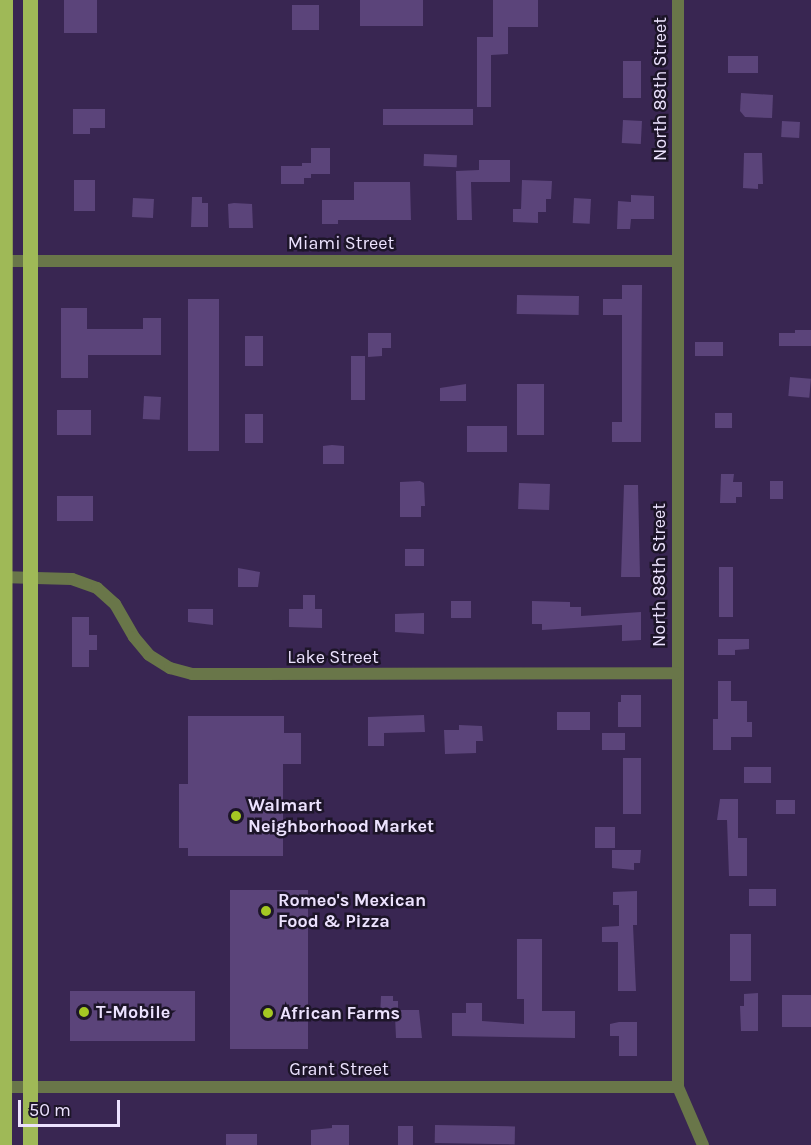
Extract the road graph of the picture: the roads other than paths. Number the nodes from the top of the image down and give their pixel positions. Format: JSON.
{"nodes":[{"id":1,"x":5,"y":0,"type":"edge"},
{"id":2,"x":30,"y":0,"type":"edge"},
{"id":3,"x":678,"y":0,"type":"edge"},
{"id":4,"x":4,"y":261,"type":"junction"},
{"id":5,"x":30,"y":261,"type":"junction"},
{"id":6,"x":678,"y":261,"type":"junction"},
{"id":7,"x":2,"y":577,"type":"edge"},
{"id":8,"x":31,"y":577,"type":"junction"},
{"id":9,"x":676,"y":673,"type":"junction"},
{"id":10,"x":2,"y":1087,"type":"edge"},
{"id":11,"x":30,"y":1087,"type":"junction"},
{"id":12,"x":678,"y":1087,"type":"junction"},
{"id":13,"x":4,"y":1145,"type":"edge"},
{"id":14,"x":30,"y":1145,"type":"edge"},
{"id":15,"x":704,"y":1145,"type":"edge"}],
"edges":[{"from":1,"to":4,"type":"main road"},
{"from":2,"to":5,"type":"main road"},
{"from":3,"to":6,"type":"street","name":"North 88th Street"},
{"from":4,"to":5,"type":"street","name":"Miami Street"},
{"from":4,"to":7,"type":"main road"},
{"from":5,"to":6,"type":"street","name":"Miami Street"},
{"from":5,"to":8,"type":"main road"},
{"from":6,"to":9,"type":"street","name":"North 88th Street"},
{"from":7,"to":8,"type":"street","name":"Lake Street"},
{"from":7,"to":10,"type":"main road"},
{"from":8,"to":9,"type":"street","name":"Lake Street"},
{"from":8,"to":11,"type":"main road"},
{"from":9,"to":12,"type":"street","name":"North 88th Street"},
{"from":10,"to":11,"type":"street","name":"Grant Street"},
{"from":10,"to":13,"type":"main road"},
{"from":11,"to":12,"type":"street","name":"Grant Street"},
{"from":11,"to":14,"type":"main road"},
{"from":12,"to":15,"type":"street","name":"North 88th Street"}]}
